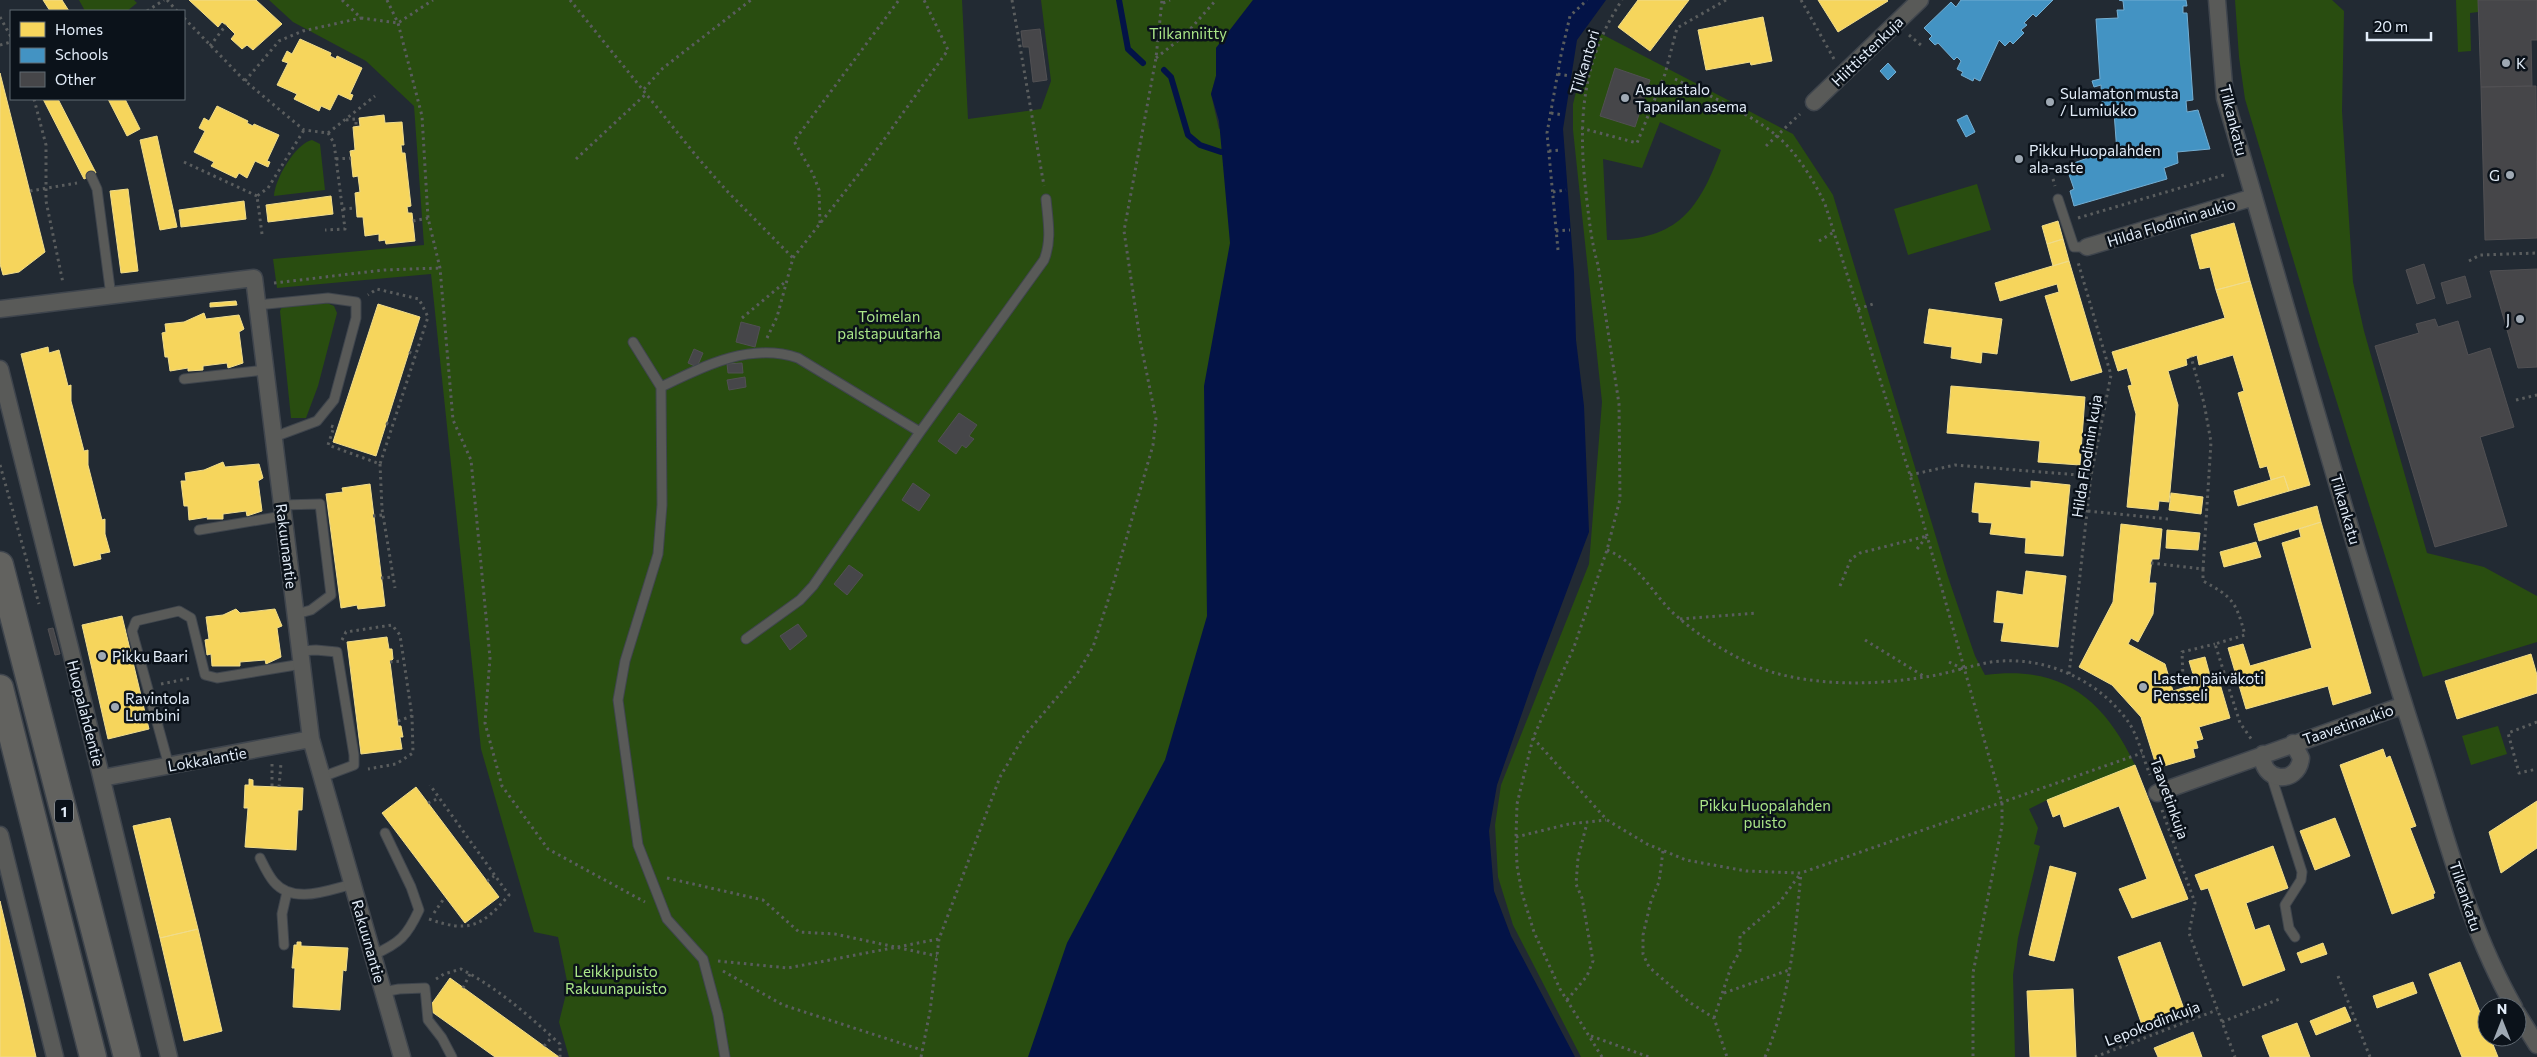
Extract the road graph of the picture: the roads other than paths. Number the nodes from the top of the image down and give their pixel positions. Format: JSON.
{"nodes":[{"id":1,"x":1920,"y":0,"type":"edge"},
{"id":2,"x":2216,"y":0,"type":"edge"},
{"id":3,"x":1814,"y":102,"type":"road end"},
{"id":4,"x":92,"y":179,"type":"road end"},
{"id":5,"x":2254,"y":197,"type":"junction"},
{"id":6,"x":1046,"y":199,"type":"road end"},
{"id":7,"x":2058,"y":199,"type":"dead end"},
{"id":8,"x":2080,"y":247,"type":"joint"},
{"id":9,"x":111,"y":296,"type":"junction"},
{"id":10,"x":257,"y":305,"type":"junction"},
{"id":11,"x":0,"y":309,"type":"edge"},
{"id":12,"x":633,"y":342,"type":"dead end"},
{"id":13,"x":0,"y":369,"type":"edge"},
{"id":14,"x":265,"y":370,"type":"junction"},
{"id":15,"x":184,"y":379,"type":"dead end"},
{"id":16,"x":661,"y":387,"type":"junction"},
{"id":17,"x":920,"y":432,"type":"junction"},
{"id":18,"x":274,"y":437,"type":"junction"},
{"id":19,"x":283,"y":510,"type":"junction"},
{"id":20,"x":199,"y":530,"type":"dead end"},
{"id":21,"x":0,"y":565,"type":"edge"},
{"id":22,"x":296,"y":614,"type":"junction"},
{"id":23,"x":746,"y":638,"type":"dead end"},
{"id":24,"x":301,"y":657,"type":"junction"},
{"id":25,"x":0,"y":688,"type":"edge"},
{"id":26,"x":2404,"y":704,"type":"junction"},
{"id":27,"x":311,"y":739,"type":"junction"},
{"id":28,"x":2293,"y":743,"type":"junction"},
{"id":29,"x":2263,"y":754,"type":"junction"},
{"id":30,"x":169,"y":766,"type":"junction"},
{"id":31,"x":2271,"y":775,"type":"junction"},
{"id":32,"x":322,"y":777,"type":"junction"},
{"id":33,"x":102,"y":778,"type":"junction"},
{"id":34,"x":2157,"y":793,"type":"road end"},
{"id":35,"x":385,"y":832,"type":"dead end"},
{"id":36,"x":0,"y":835,"type":"edge"},
{"id":37,"x":260,"y":858,"type":"dead end"},
{"id":38,"x":352,"y":884,"type":"junction"},
{"id":39,"x":287,"y":892,"type":"junction"},
{"id":40,"x":2295,"y":937,"type":"dead end"},
{"id":41,"x":284,"y":945,"type":"dead end"},
{"id":42,"x":373,"y":955,"type":"junction"},
{"id":43,"x":383,"y":992,"type":"junction"},
{"id":44,"x":2508,"y":997,"type":"edge"},
{"id":45,"x":2527,"y":1029,"type":"edge"},
{"id":46,"x":2537,"y":1045,"type":"edge"},
{"id":47,"x":54,"y":1057,"type":"edge"},
{"id":48,"x":93,"y":1057,"type":"edge"},
{"id":49,"x":127,"y":1057,"type":"edge"},
{"id":50,"x":169,"y":1057,"type":"edge"},
{"id":51,"x":402,"y":1057,"type":"edge"},
{"id":52,"x":452,"y":1057,"type":"edge"},
{"id":53,"x":725,"y":1057,"type":"edge"}],
"edges":[{"from":1,"to":3,"type":"street","name":"Hiittistenkuja"},
{"from":2,"to":5,"type":"street","name":"Tilkankatu"},
{"from":4,"to":9,"type":"lane"},
{"from":5,"to":8,"type":"street","name":"Hilda Flodinin aukio"},
{"from":5,"to":26,"type":"street","name":"Tilkankatu"},
{"from":6,"to":17,"type":"lane"},
{"from":7,"to":8,"type":"lane"},
{"from":9,"to":10,"type":"street","name":"Rakuunantie"},
{"from":9,"to":11,"type":"street","name":"Rakuunantie"},
{"from":10,"to":14,"type":"street","name":"Rakuunantie"},
{"from":10,"to":18,"type":"lane"},
{"from":12,"to":16,"type":"lane"},
{"from":13,"to":33,"type":"street","name":"Huopalahdentie"},
{"from":14,"to":15,"type":"lane"},
{"from":14,"to":18,"type":"street","name":"Rakuunantie"},
{"from":16,"to":17,"type":"lane"},
{"from":16,"to":53,"type":"lane"},
{"from":17,"to":23,"type":"lane"},
{"from":18,"to":19,"type":"street","name":"Rakuunantie"},
{"from":19,"to":20,"type":"lane"},
{"from":19,"to":22,"type":"street","name":"Rakuunantie"},
{"from":19,"to":22,"type":"lane"},
{"from":21,"to":49,"type":"main road","number":"1"},
{"from":22,"to":24,"type":"street","name":"Rakuunantie"},
{"from":24,"to":27,"type":"street","name":"Rakuunantie"},
{"from":24,"to":30,"type":"lane"},
{"from":24,"to":32,"type":"lane"},
{"from":25,"to":48,"type":"main road","number":"1"},
{"from":26,"to":28,"type":"street","name":"Taavetinaukio"},
{"from":26,"to":44,"type":"street","name":"Tilkankatu"},
{"from":27,"to":30,"type":"street","name":"Lokkalantie"},
{"from":27,"to":32,"type":"street","name":"Rakuunantie"},
{"from":28,"to":29,"type":"street","name":"Taavetinaukio"},
{"from":28,"to":31,"type":"street","name":"Taavetinaukio"},
{"from":29,"to":31,"type":"street"},
{"from":29,"to":34,"type":"street","name":"Taavetinaukio"},
{"from":30,"to":33,"type":"street","name":"Lokkalantie"},
{"from":31,"to":40,"type":"lane"},
{"from":32,"to":38,"type":"street","name":"Rakuunantie"},
{"from":33,"to":50,"type":"street","name":"Huopalahdentie"},
{"from":35,"to":42,"type":"lane"},
{"from":36,"to":47,"type":"street"},
{"from":37,"to":39,"type":"lane"},
{"from":38,"to":39,"type":"lane"},
{"from":38,"to":42,"type":"street","name":"Rakuunantie"},
{"from":39,"to":41,"type":"lane"},
{"from":42,"to":43,"type":"street","name":"Rakuunantie"},
{"from":43,"to":51,"type":"street","name":"Rakuunantie"},
{"from":43,"to":52,"type":"lane"},
{"from":45,"to":46,"type":"street"}]}
